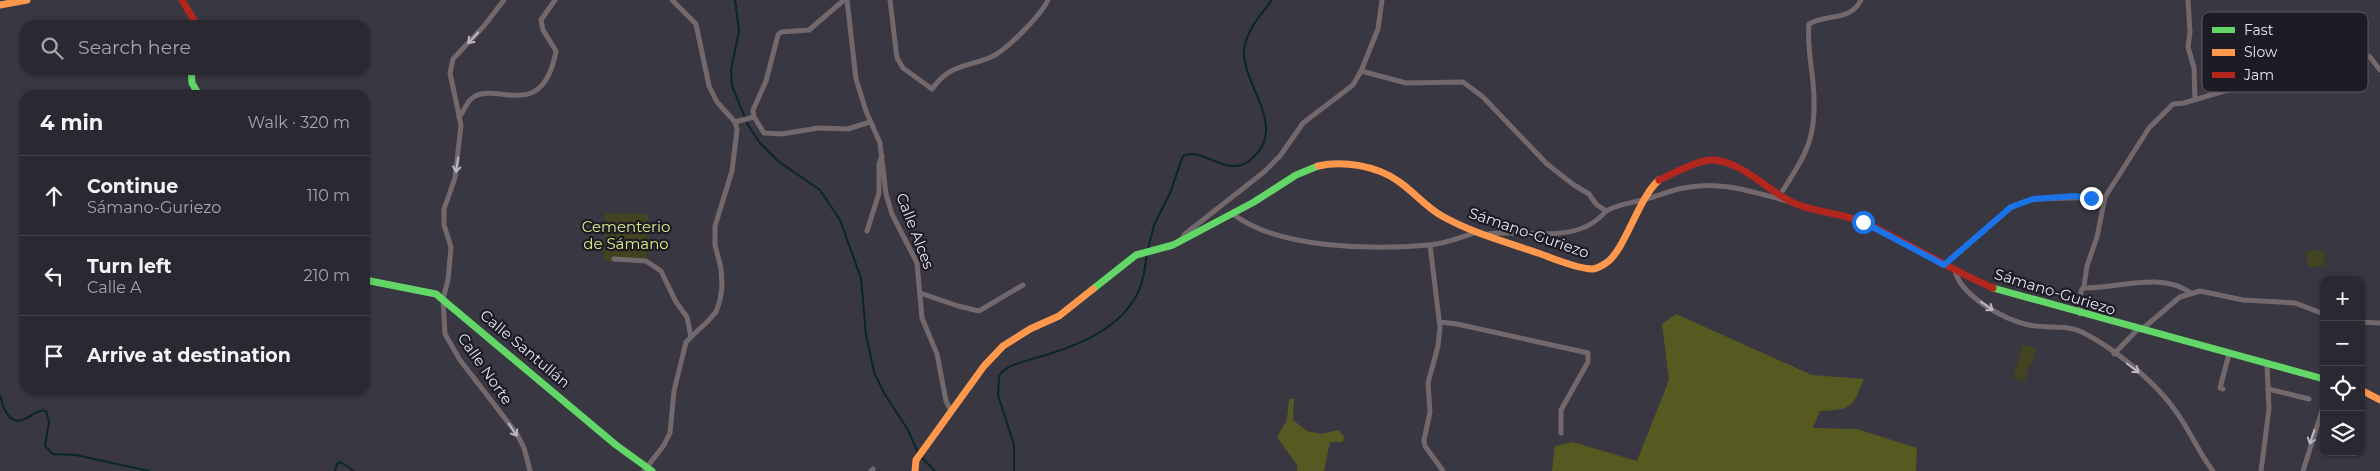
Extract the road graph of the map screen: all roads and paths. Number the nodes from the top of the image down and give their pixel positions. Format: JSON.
{"nodes":[{"id":1,"x":27,"y":0,"type":"edge"},
{"id":2,"x":182,"y":0,"type":"edge"},
{"id":3,"x":504,"y":0,"type":"edge"},
{"id":4,"x":555,"y":0,"type":"edge"},
{"id":5,"x":672,"y":0,"type":"edge"},
{"id":6,"x":845,"y":0,"type":"edge"},
{"id":7,"x":890,"y":0,"type":"edge"},
{"id":8,"x":1048,"y":0,"type":"edge"},
{"id":9,"x":1382,"y":0,"type":"edge"},
{"id":10,"x":1861,"y":0,"type":"edge"},
{"id":11,"x":2188,"y":0,"type":"edge"},
{"id":12,"x":0,"y":5,"type":"edge"},
{"id":13,"x":195,"y":20,"type":"edge"},
{"id":14,"x":2368,"y":56,"type":"edge"},
{"id":15,"x":2380,"y":70,"type":"edge"},
{"id":16,"x":1362,"y":71,"type":"junction"},
{"id":17,"x":191,"y":75,"type":"edge"},
{"id":18,"x":197,"y":90,"type":"edge"},
{"id":19,"x":2220,"y":92,"type":"edge"},
{"id":20,"x":2195,"y":99,"type":"junction"},
{"id":21,"x":459,"y":117,"type":"junction"},
{"id":22,"x":752,"y":117,"type":"junction"},
{"id":23,"x":738,"y":122,"type":"junction"},
{"id":24,"x":870,"y":122,"type":"junction"},
{"id":25,"x":882,"y":155,"type":"junction"},
{"id":26,"x":1780,"y":195,"type":"junction"},
{"id":27,"x":2105,"y":197,"type":"junction"},
{"id":28,"x":1644,"y":200,"type":"junction"},
{"id":29,"x":1791,"y":202,"type":"junction"},
{"id":30,"x":1606,"y":211,"type":"junction"},
{"id":31,"x":1233,"y":214,"type":"junction"},
{"id":32,"x":867,"y":231,"type":"dead end"},
{"id":33,"x":1477,"y":232,"type":"junction"},
{"id":34,"x":1485,"y":235,"type":"junction"},
{"id":35,"x":1180,"y":241,"type":"junction"},
{"id":36,"x":1430,"y":245,"type":"junction"},
{"id":37,"x":614,"y":259,"type":"dead end"},
{"id":38,"x":1944,"y":265,"type":"junction"},
{"id":39,"x":1954,"y":271,"type":"junction"},
{"id":40,"x":370,"y":281,"type":"edge"},
{"id":41,"x":1023,"y":285,"type":"dead end"},
{"id":42,"x":2083,"y":288,"type":"junction"},
{"id":43,"x":920,"y":293,"type":"junction"},
{"id":44,"x":2190,"y":293,"type":"junction"},
{"id":45,"x":443,"y":299,"type":"junction"},
{"id":46,"x":2320,"y":313,"type":"edge"},
{"id":47,"x":2080,"y":314,"type":"junction"},
{"id":48,"x":1440,"y":322,"type":"junction"},
{"id":49,"x":2365,"y":322,"type":"edge"},
{"id":50,"x":2380,"y":323,"type":"edge"},
{"id":51,"x":2139,"y":330,"type":"junction"},
{"id":52,"x":691,"y":337,"type":"junction"},
{"id":53,"x":2114,"y":354,"type":"junction"},
{"id":54,"x":2229,"y":354,"type":"junction"},
{"id":55,"x":2267,"y":364,"type":"junction"},
{"id":56,"x":2320,"y":378,"type":"edge"},
{"id":57,"x":2268,"y":388,"type":"junction"},
{"id":58,"x":2223,"y":389,"type":"dead end"},
{"id":59,"x":2365,"y":392,"type":"edge"},
{"id":60,"x":2309,"y":399,"type":"dead end"},
{"id":61,"x":2380,"y":400,"type":"edge"},
{"id":62,"x":951,"y":411,"type":"junction"},
{"id":63,"x":2322,"y":411,"type":"edge"},
{"id":64,"x":1560,"y":433,"type":"dead end"},
{"id":65,"x":648,"y":470,"type":"edge"},
{"id":66,"x":530,"y":471,"type":"edge"},
{"id":67,"x":914,"y":471,"type":"edge"},
{"id":68,"x":1443,"y":471,"type":"edge"},
{"id":69,"x":2213,"y":471,"type":"edge"},
{"id":70,"x":2262,"y":471,"type":"edge"},
{"id":71,"x":2303,"y":471,"type":"edge"}],
"edges":[{"from":1,"to":12,"type":"street"},
{"from":2,"to":13,"type":"street"},
{"from":3,"to":21,"type":"street","name":"Calle Norte","one_way":true},
{"from":4,"to":21,"type":"street"},
{"from":5,"to":23,"type":"street"},
{"from":6,"to":22,"type":"street"},
{"from":6,"to":24,"type":"street","name":"Calle Alces"},
{"from":7,"to":8,"type":"street"},
{"from":9,"to":16,"type":"street"},
{"from":10,"to":26,"type":"street"},
{"from":11,"to":20,"type":"street"},
{"from":14,"to":15,"type":"street"},
{"from":16,"to":30,"type":"street"},
{"from":16,"to":35,"type":"street"},
{"from":17,"to":18,"type":"street"},
{"from":19,"to":20,"type":"street"},
{"from":20,"to":27,"type":"street"},
{"from":21,"to":45,"type":"street","name":"Calle Norte","one_way":true},
{"from":22,"to":23,"type":"street"},
{"from":22,"to":24,"type":"street"},
{"from":23,"to":52,"type":"street"},
{"from":24,"to":25,"type":"street","name":"Calle Alces"},
{"from":25,"to":32,"type":"street"},
{"from":25,"to":43,"type":"street","name":"Calle Alces"},
{"from":26,"to":28,"type":"street","name":"Sámano-Guriezo"},
{"from":26,"to":29,"type":"street","name":"Sámano-Guriezo"},
{"from":27,"to":38,"type":"street"},
{"from":27,"to":42,"type":"street"},
{"from":28,"to":29,"type":"street"},
{"from":28,"to":30,"type":"street"},
{"from":28,"to":34,"type":"street","name":"Sámano-Guriezo"},
{"from":29,"to":38,"type":"street","name":"Sámano-Guriezo"},
{"from":30,"to":34,"type":"street"},
{"from":31,"to":33,"type":"street","name":"Sámano-Guriezo"},
{"from":31,"to":35,"type":"street","name":"Sámano-Guriezo"},
{"from":31,"to":36,"type":"street"},
{"from":33,"to":34,"type":"street","name":"Sámano-Guriezo"},
{"from":33,"to":36,"type":"street"},
{"from":35,"to":62,"type":"street","name":"Sámano-Guriezo"},
{"from":36,"to":48,"type":"street"},
{"from":37,"to":52,"type":"street"},
{"from":38,"to":39,"type":"street","name":"Sámano-Guriezo"},
{"from":39,"to":47,"type":"street","name":"Sámano-Guriezo"},
{"from":39,"to":53,"type":"street","one_way":true},
{"from":40,"to":45,"type":"street","name":"Calle Santullán"},
{"from":41,"to":43,"type":"street"},
{"from":42,"to":44,"type":"street"},
{"from":42,"to":47,"type":"street"},
{"from":43,"to":62,"type":"street","name":"Calle Alces"},
{"from":44,"to":46,"type":"street"},
{"from":44,"to":51,"type":"street"},
{"from":45,"to":65,"type":"street","name":"Calle Santullán"},
{"from":45,"to":66,"type":"street","name":"Calle Norte","one_way":true},
{"from":47,"to":51,"type":"street","name":"Sámano-Guriezo"},
{"from":48,"to":64,"type":"street"},
{"from":48,"to":68,"type":"street"},
{"from":49,"to":50,"type":"street"},
{"from":51,"to":53,"type":"street"},
{"from":51,"to":54,"type":"street","name":"Sámano-Guriezo"},
{"from":52,"to":65,"type":"street"},
{"from":53,"to":69,"type":"street","one_way":true},
{"from":54,"to":55,"type":"street","name":"Sámano-Guriezo"},
{"from":54,"to":58,"type":"street"},
{"from":55,"to":56,"type":"street","name":"Sámano-Guriezo"},
{"from":55,"to":57,"type":"street"},
{"from":57,"to":60,"type":"street"},
{"from":57,"to":70,"type":"street"},
{"from":59,"to":61,"type":"street"},
{"from":62,"to":67,"type":"street","name":"Sámano-Guriezo"},
{"from":63,"to":71,"type":"street","one_way":true}]}
